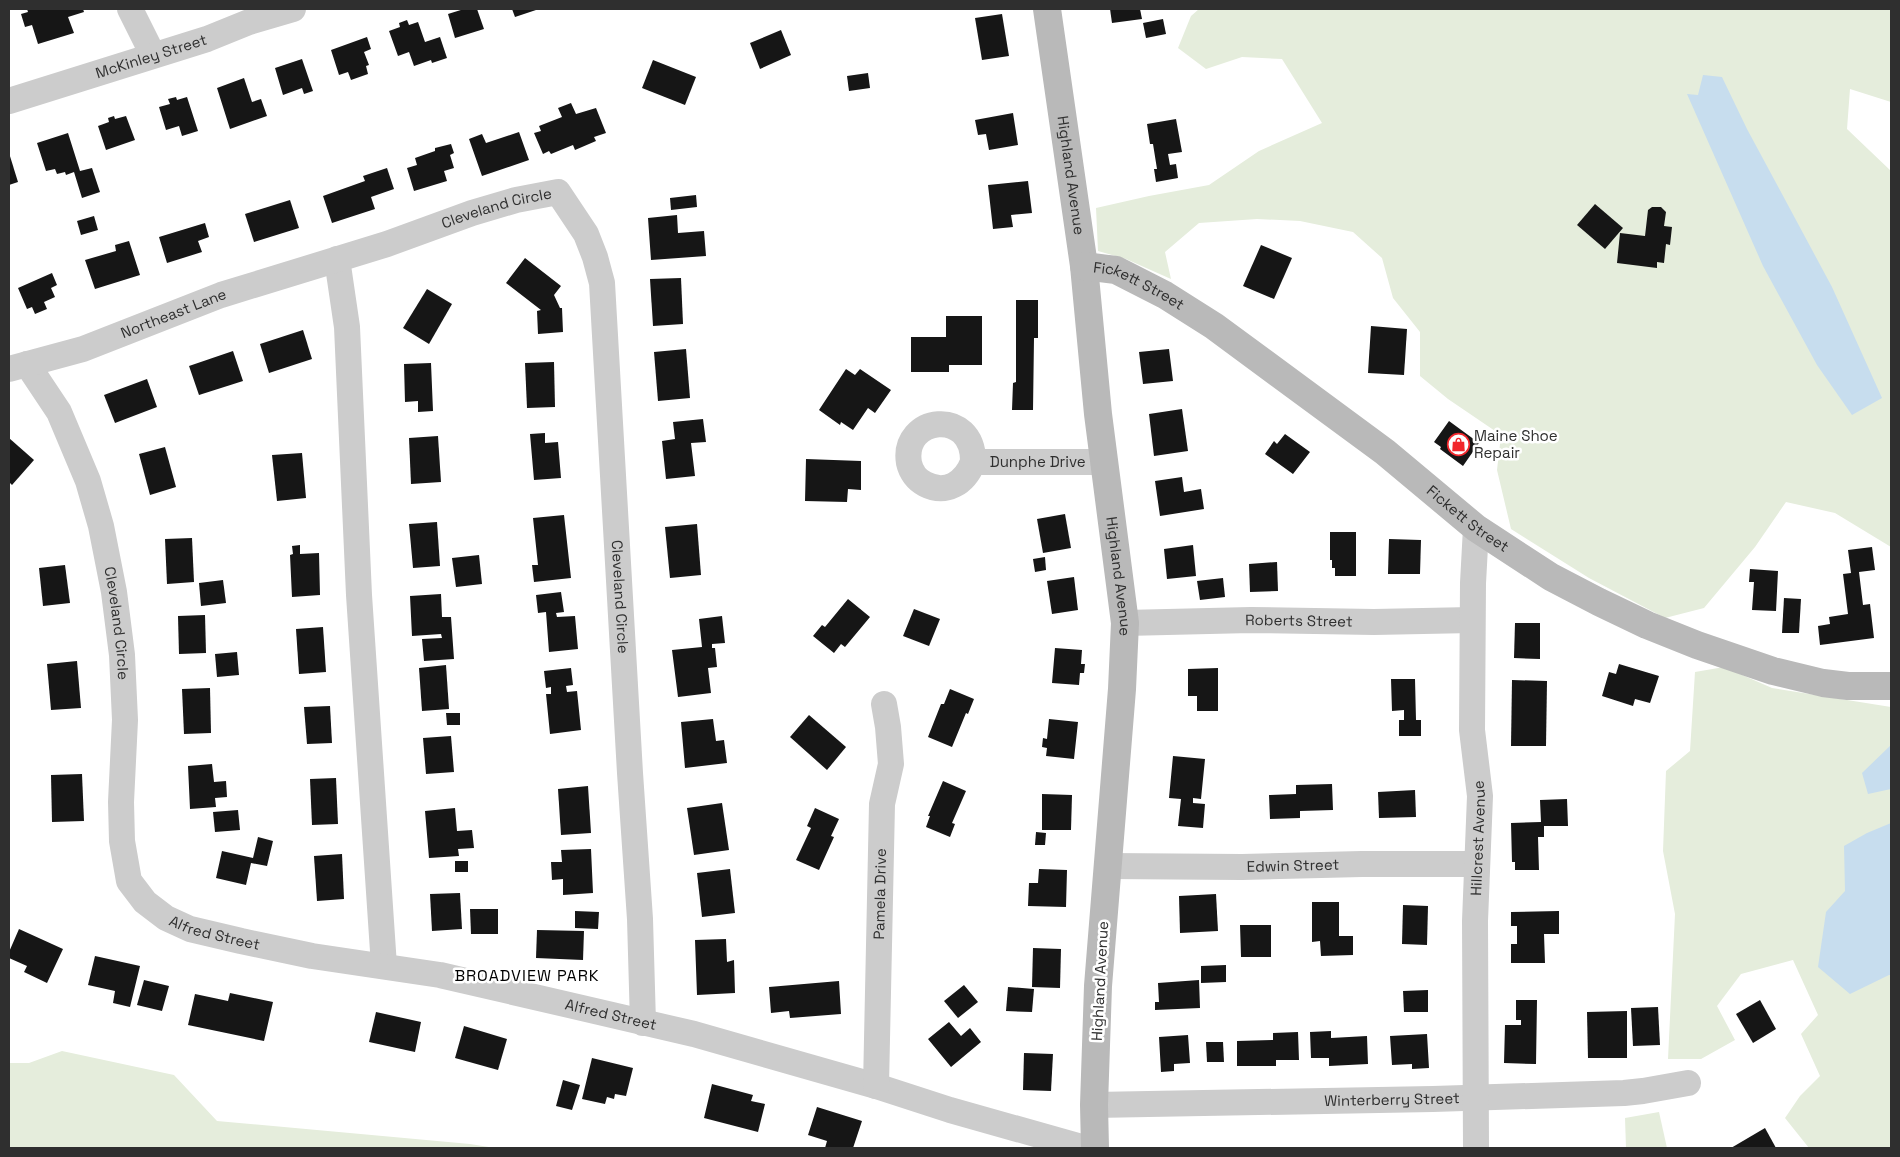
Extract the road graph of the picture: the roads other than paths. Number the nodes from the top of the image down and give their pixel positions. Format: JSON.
{"nodes":[{"id":1,"x":130,"y":9,"type":"edge"},
{"id":2,"x":293,"y":9,"type":"edge"},
{"id":3,"x":1047,"y":9,"type":"edge"},
{"id":4,"x":153,"y":55,"type":"junction"},
{"id":5,"x":9,"y":101,"type":"edge"},
{"id":6,"x":338,"y":259,"type":"junction"},
{"id":7,"x":1084,"y":266,"type":"junction"},
{"id":8,"x":18,"y":366,"type":"edge"},
{"id":9,"x":973,"y":462,"type":"dead end"},
{"id":10,"x":1104,"y":462,"type":"junction"},
{"id":11,"x":1476,"y":528,"type":"junction"},
{"id":12,"x":1472,"y":620,"type":"junction"},
{"id":13,"x":1125,"y":623,"type":"junction"},
{"id":14,"x":1891,"y":686,"type":"edge"},
{"id":15,"x":884,"y":704,"type":"dead end"},
{"id":16,"x":1477,"y":864,"type":"junction"},
{"id":17,"x":1108,"y":866,"type":"junction"},
{"id":18,"x":139,"y":895,"type":"joint"},
{"id":19,"x":384,"y":966,"type":"junction"},
{"id":20,"x":643,"y":1023,"type":"junction"},
{"id":21,"x":1688,"y":1084,"type":"dead end"},
{"id":22,"x":876,"y":1086,"type":"junction"},
{"id":23,"x":1477,"y":1097,"type":"junction"},
{"id":24,"x":1094,"y":1105,"type":"junction"},
{"id":25,"x":1085,"y":1148,"type":"edge"},
{"id":26,"x":1095,"y":1148,"type":"edge"},
{"id":27,"x":1476,"y":1148,"type":"edge"}],
"edges":[{"from":1,"to":4,"type":"street"},
{"from":2,"to":4,"type":"street","name":"McKinley Street"},
{"from":3,"to":7,"type":"street","name":"Highland Avenue"},
{"from":4,"to":5,"type":"street","name":"McKinley Street"},
{"from":6,"to":8,"type":"street","name":"Northeast Lane"},
{"from":6,"to":19,"type":"street"},
{"from":6,"to":20,"type":"street","name":"Cleveland Circle"},
{"from":7,"to":10,"type":"street","name":"Highland Avenue"},
{"from":7,"to":11,"type":"street","name":"Fickett Street"},
{"from":8,"to":18,"type":"street","name":"Cleveland Circle"},
{"from":9,"to":10,"type":"street","name":"Dunphe Drive"},
{"from":10,"to":13,"type":"street","name":"Highland Avenue"},
{"from":11,"to":12,"type":"street","name":"Hillcrest Avenue"},
{"from":11,"to":14,"type":"street","name":"Fickett Street"},
{"from":12,"to":13,"type":"street","name":"Roberts Street"},
{"from":12,"to":16,"type":"street","name":"Hillcrest Avenue"},
{"from":13,"to":17,"type":"street","name":"Highland Avenue"},
{"from":15,"to":22,"type":"street","name":"Pamela Drive"},
{"from":16,"to":17,"type":"street","name":"Edwin Street"},
{"from":16,"to":23,"type":"street","name":"Hillcrest Avenue"},
{"from":17,"to":24,"type":"street","name":"Highland Avenue"},
{"from":18,"to":19,"type":"street","name":"Alfred Street"},
{"from":19,"to":20,"type":"street","name":"Alfred Street"},
{"from":20,"to":22,"type":"street","name":"Alfred Street"},
{"from":21,"to":23,"type":"street","name":"Winterberry Street"},
{"from":22,"to":25,"type":"street","name":"Alfred Street"},
{"from":23,"to":24,"type":"street","name":"Winterberry Street"},
{"from":23,"to":27,"type":"street","name":"Hillcrest Avenue"},
{"from":24,"to":26,"type":"street","name":"Highland Avenue"}]}
